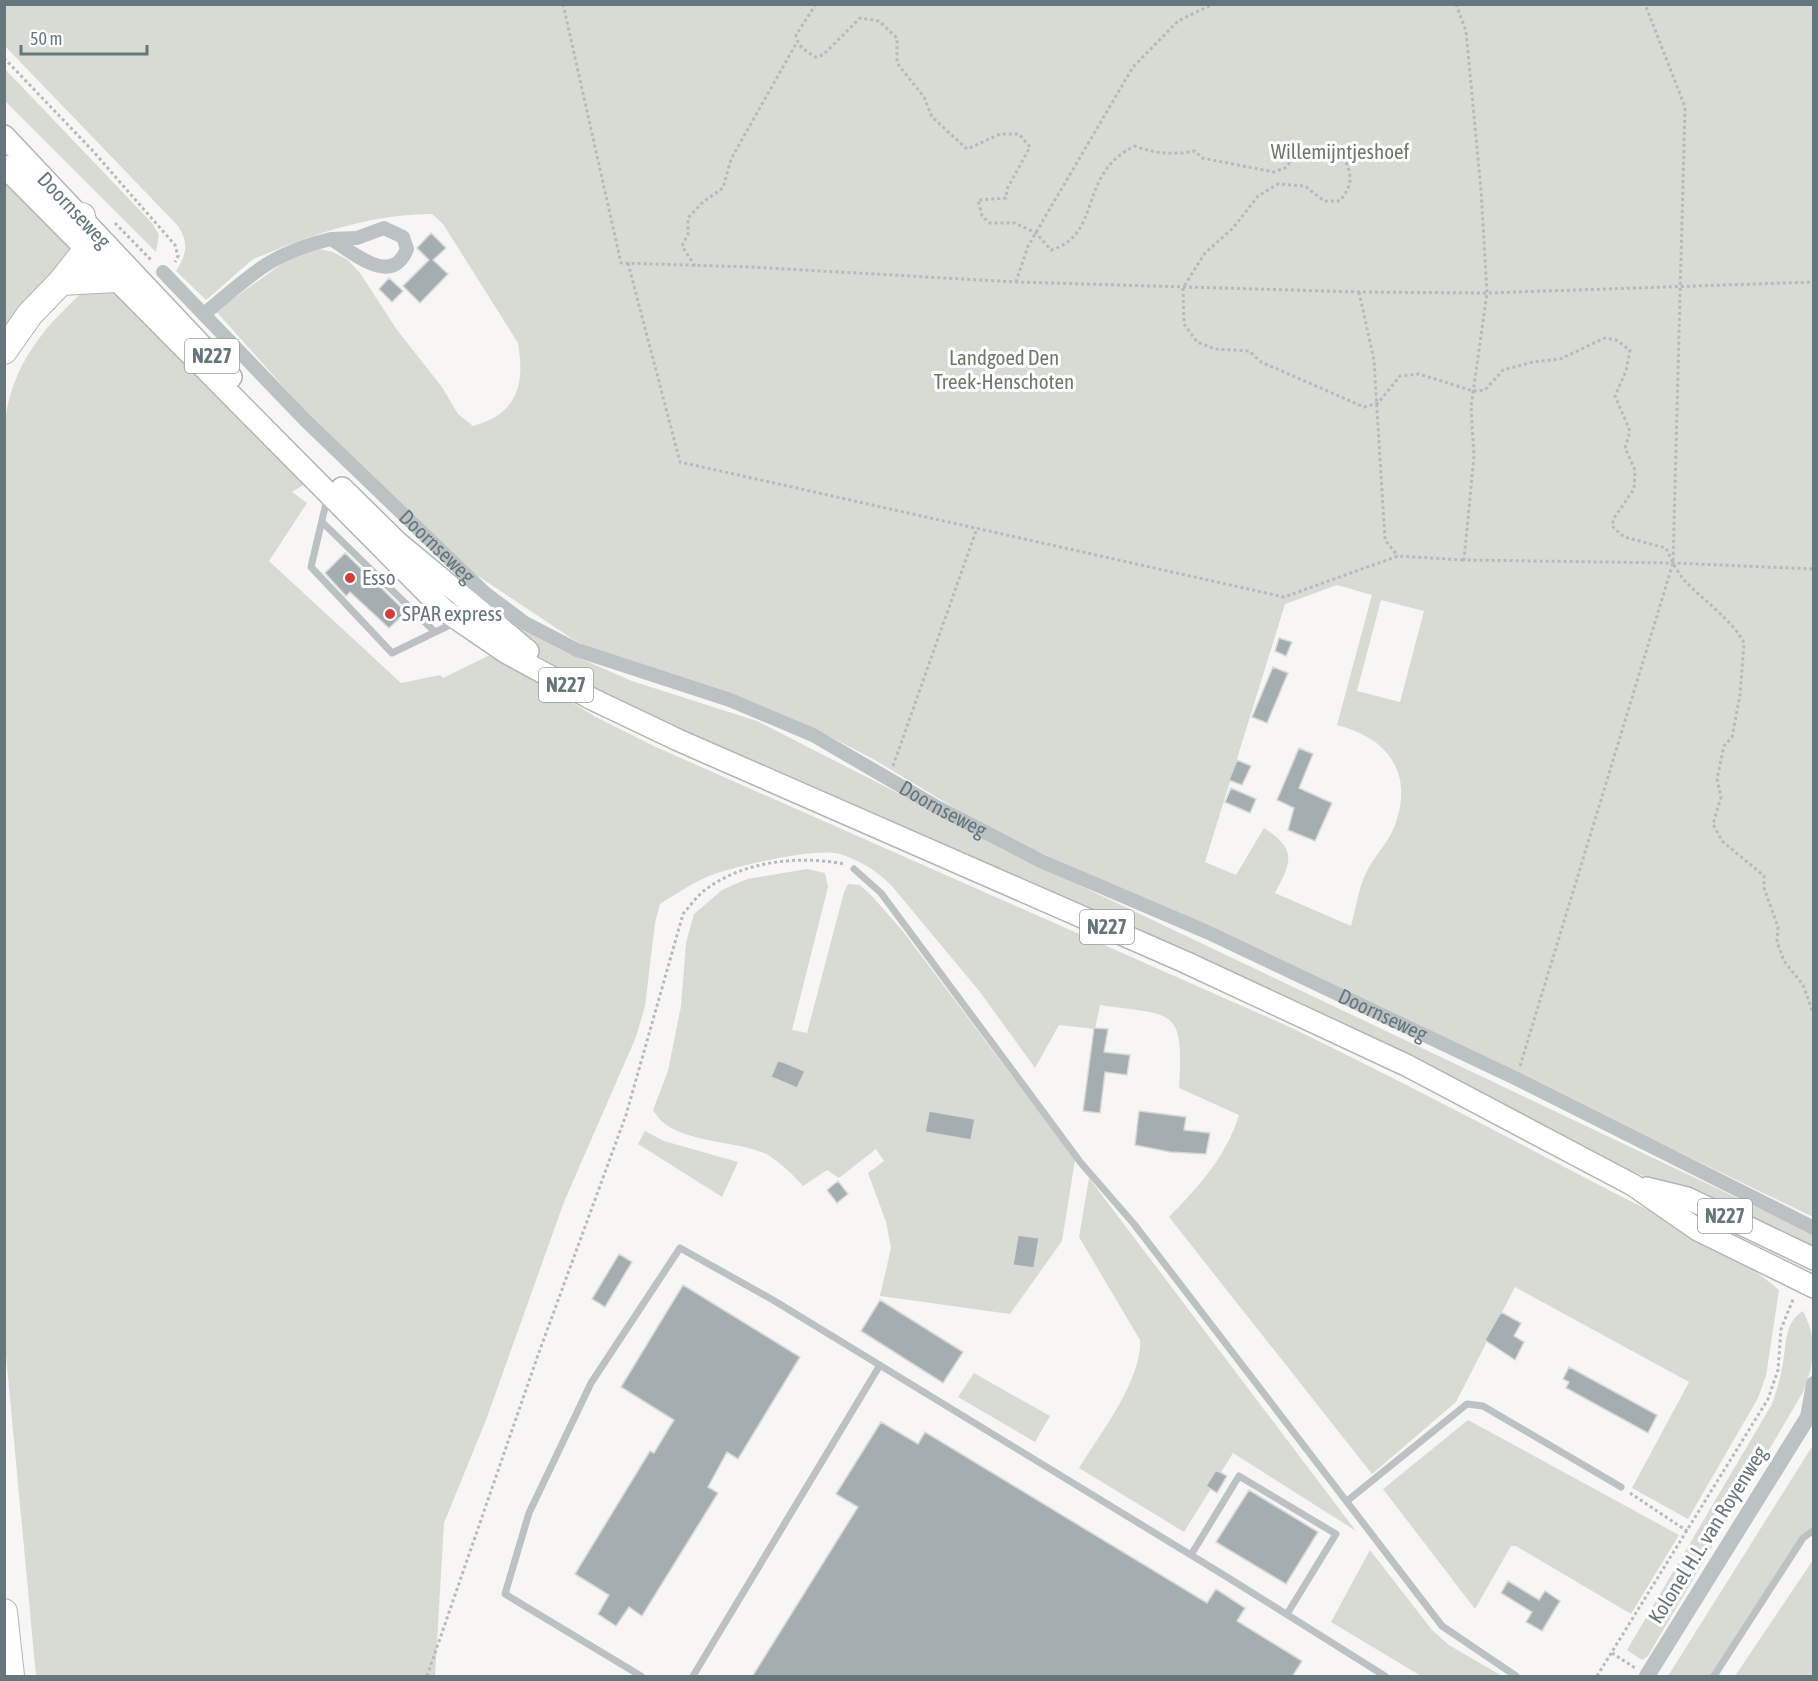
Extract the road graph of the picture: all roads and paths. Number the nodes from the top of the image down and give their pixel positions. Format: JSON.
{"nodes":[{"id":1,"x":563,"y":4,"type":"edge"},
{"id":2,"x":816,"y":4,"type":"edge"},
{"id":3,"x":1213,"y":4,"type":"edge"},
{"id":4,"x":1456,"y":4,"type":"edge"},
{"id":5,"x":1645,"y":4,"type":"edge"},
{"id":6,"x":797,"y":42,"type":"junction"},
{"id":7,"x":4,"y":58,"type":"edge"},
{"id":8,"x":4,"y":136,"type":"edge"},
{"id":9,"x":4,"y":166,"type":"edge"},
{"id":10,"x":82,"y":216,"type":"junction"},
{"id":11,"x":1036,"y":233,"type":"junction"},
{"id":12,"x":331,"y":239,"type":"junction"},
{"id":13,"x":85,"y":249,"type":"junction"},
{"id":14,"x":628,"y":263,"type":"junction"},
{"id":15,"x":696,"y":266,"type":"junction"},
{"id":16,"x":163,"y":272,"type":"joint"},
{"id":17,"x":115,"y":279,"type":"junction"},
{"id":18,"x":62,"y":282,"type":"junction"},
{"id":19,"x":1016,"y":282,"type":"junction"},
{"id":20,"x":1814,"y":282,"type":"edge"},
{"id":21,"x":1682,"y":285,"type":"junction"},
{"id":22,"x":1183,"y":288,"type":"junction"},
{"id":23,"x":1359,"y":292,"type":"junction"},
{"id":24,"x":1487,"y":293,"type":"junction"},
{"id":25,"x":204,"y":314,"type":"junction"},
{"id":26,"x":4,"y":351,"type":"edge"},
{"id":27,"x":1473,"y":391,"type":"junction"},
{"id":28,"x":1378,"y":403,"type":"junction"},
{"id":29,"x":337,"y":493,"type":"junction"},
{"id":30,"x":322,"y":522,"type":"junction"},
{"id":31,"x":977,"y":528,"type":"junction"},
{"id":32,"x":1398,"y":556,"type":"junction"},
{"id":33,"x":1464,"y":560,"type":"junction"},
{"id":34,"x":1673,"y":563,"type":"junction"},
{"id":35,"x":1814,"y":569,"type":"edge"},
{"id":36,"x":463,"y":598,"type":"junction"},
{"id":37,"x":460,"y":620,"type":"junction"},
{"id":38,"x":435,"y":632,"type":"junction"},
{"id":39,"x":678,"y":740,"type":"junction"},
{"id":40,"x":888,"y":778,"type":"junction"},
{"id":41,"x":854,"y":869,"type":"joint"},
{"id":42,"x":1814,"y":1016,"type":"edge"},
{"id":43,"x":1517,"y":1079,"type":"junction"},
{"id":44,"x":1633,"y":1185,"type":"junction"},
{"id":45,"x":1814,"y":1228,"type":"edge"},
{"id":46,"x":1814,"y":1259,"type":"edge"},
{"id":47,"x":1808,"y":1283,"type":"edge"},
{"id":48,"x":880,"y":1365,"type":"junction"},
{"id":49,"x":1814,"y":1384,"type":"edge"},
{"id":50,"x":1811,"y":1415,"type":"edge"},
{"id":51,"x":1621,"y":1487,"type":"joint"},
{"id":52,"x":1347,"y":1501,"type":"junction"},
{"id":53,"x":1814,"y":1530,"type":"edge"},
{"id":54,"x":1687,"y":1531,"type":"junction"},
{"id":55,"x":1191,"y":1555,"type":"junction"},
{"id":56,"x":4,"y":1612,"type":"edge"},
{"id":57,"x":1287,"y":1614,"type":"junction"},
{"id":58,"x":1612,"y":1653,"type":"junction"},
{"id":59,"x":1647,"y":1676,"type":"edge"},
{"id":60,"x":11,"y":1677,"type":"edge"},
{"id":61,"x":427,"y":1677,"type":"edge"},
{"id":62,"x":641,"y":1677,"type":"edge"},
{"id":63,"x":693,"y":1677,"type":"edge"},
{"id":64,"x":1385,"y":1677,"type":"edge"},
{"id":65,"x":1516,"y":1677,"type":"edge"},
{"id":66,"x":1597,"y":1677,"type":"edge"},
{"id":67,"x":1714,"y":1677,"type":"edge"}],
"edges":[{"from":1,"to":14,"type":"path"},
{"from":2,"to":6,"type":"path"},
{"from":3,"to":11,"type":"path"},
{"from":4,"to":24,"type":"path"},
{"from":5,"to":21,"type":"path"},
{"from":6,"to":11,"type":"path"},
{"from":6,"to":15,"type":"path"},
{"from":7,"to":16,"type":"path"},
{"from":8,"to":10,"type":"main road","name":"Doornseweg","number":"N227"},
{"from":9,"to":13,"type":"main road","name":"Doornseweg","number":"N227"},
{"from":10,"to":13,"type":"highway"},
{"from":10,"to":29,"type":"main road","name":"Doornseweg","number":"N227"},
{"from":11,"to":19,"type":"path"},
{"from":11,"to":22,"type":"path"},
{"from":12,"to":12,"type":"street"},
{"from":12,"to":25,"type":"street"},
{"from":13,"to":17,"type":"main road","name":"Doornseweg","number":"N227"},
{"from":13,"to":18,"type":"highway"},
{"from":14,"to":15,"type":"path"},
{"from":14,"to":31,"type":"path"},
{"from":15,"to":19,"type":"path"},
{"from":16,"to":25,"type":"street","name":"Doornseweg"},
{"from":17,"to":18,"type":"highway"},
{"from":17,"to":29,"type":"main road","name":"Doornseweg","number":"N227"},
{"from":18,"to":26,"type":"highway"},
{"from":19,"to":22,"type":"path"},
{"from":20,"to":21,"type":"path"},
{"from":21,"to":24,"type":"path"},
{"from":21,"to":34,"type":"path"},
{"from":22,"to":23,"type":"path"},
{"from":22,"to":28,"type":"path"},
{"from":23,"to":24,"type":"path"},
{"from":23,"to":28,"type":"path"},
{"from":24,"to":27,"type":"path"},
{"from":25,"to":40,"type":"street","name":"Doornseweg"},
{"from":27,"to":28,"type":"path"},
{"from":27,"to":33,"type":"path"},
{"from":27,"to":34,"type":"path"},
{"from":28,"to":32,"type":"path"},
{"from":29,"to":30,"type":"lane","name":"Doornseweg"},
{"from":29,"to":36,"type":"main road","name":"Doornseweg","number":"N227"},
{"from":29,"to":37,"type":"main road","name":"Doornseweg","number":"N227"},
{"from":30,"to":38,"type":"lane"},
{"from":30,"to":38,"type":"lane","name":"Doornseweg"},
{"from":31,"to":32,"type":"path"},
{"from":31,"to":40,"type":"path"},
{"from":32,"to":33,"type":"path"},
{"from":33,"to":34,"type":"path"},
{"from":34,"to":35,"type":"path"},
{"from":34,"to":42,"type":"path"},
{"from":34,"to":43,"type":"path"},
{"from":36,"to":37,"type":"lane","name":"Doornseweg"},
{"from":36,"to":39,"type":"main road","name":"Doornseweg","number":"N227"},
{"from":37,"to":38,"type":"lane","name":"Doornseweg"},
{"from":37,"to":39,"type":"main road","name":"Doornseweg","number":"N227"},
{"from":39,"to":44,"type":"main road","name":"Doornseweg","number":"N227"},
{"from":40,"to":43,"type":"street","name":"Doornseweg"},
{"from":41,"to":52,"type":"lane"},
{"from":41,"to":61,"type":"path"},
{"from":43,"to":45,"type":"street","name":"Doornseweg"},
{"from":44,"to":46,"type":"main road","name":"Doornseweg","number":"N227"},
{"from":44,"to":47,"type":"main road","name":"Doornseweg","number":"N227"},
{"from":47,"to":54,"type":"path"},
{"from":48,"to":55,"type":"lane"},
{"from":48,"to":62,"type":"lane"},
{"from":48,"to":63,"type":"lane"},
{"from":49,"to":50,"type":"street","name":"Kolonel H.L. van Royenweg"},
{"from":50,"to":59,"type":"street","name":"Kolonel H.L. van Royenweg"},
{"from":51,"to":52,"type":"lane"},
{"from":51,"to":54,"type":"path"},
{"from":52,"to":65,"type":"lane"},
{"from":53,"to":67,"type":"lane"},
{"from":54,"to":58,"type":"path"},
{"from":55,"to":57,"type":"lane"},
{"from":55,"to":57,"type":"lane"},
{"from":56,"to":60,"type":"highway"},
{"from":57,"to":64,"type":"lane"},
{"from":58,"to":59,"type":"path"},
{"from":58,"to":66,"type":"path"}]}
